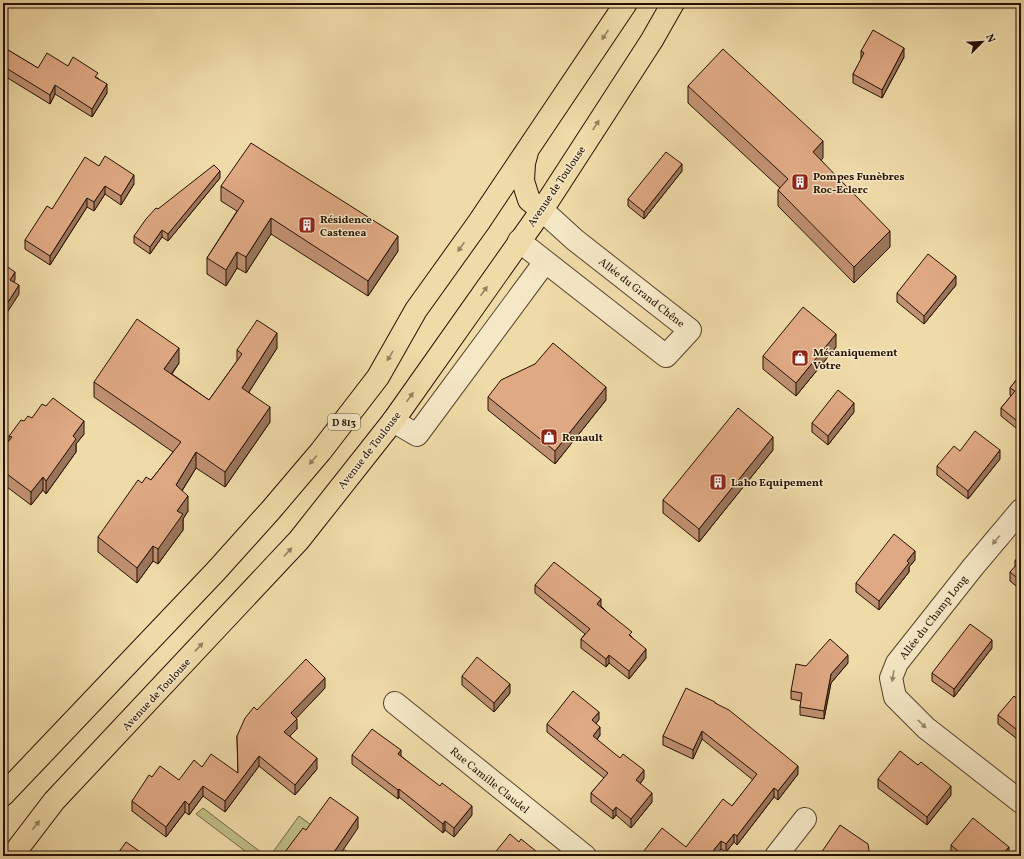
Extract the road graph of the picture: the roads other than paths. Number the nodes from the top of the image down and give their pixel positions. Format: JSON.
{"nodes":[{"id":1,"x":626,"y":3,"type":"edge"},
{"id":2,"x":673,"y":3,"type":"edge"},
{"id":3,"x":528,"y":148,"type":"junction"},
{"id":4,"x":535,"y":205,"type":"junction"},
{"id":5,"x":479,"y":222,"type":"junction"},
{"id":6,"x":519,"y":241,"type":"junction"},
{"id":7,"x":545,"y":262,"type":"junction"},
{"id":8,"x":393,"y":421,"type":"junction"},
{"id":9,"x":1021,"y":510,"type":"edge"},
{"id":10,"x":395,"y":703,"type":"dead end"},
{"id":11,"x":3,"y":795,"type":"edge"},
{"id":12,"x":1021,"y":802,"type":"edge"},
{"id":13,"x":805,"y":819,"type":"dead end"},
{"id":14,"x":12,"y":856,"type":"edge"},
{"id":15,"x":585,"y":856,"type":"edge"},
{"id":16,"x":776,"y":856,"type":"edge"}],
"edges":[{"from":1,"to":3,"type":"main road","number":"D 813","one_way":true},
{"from":4,"to":2,"type":"main road","name":"Avenue de Toulouse","one_way":true},
{"from":3,"to":4,"type":"main road"},
{"from":3,"to":5,"type":"main road","number":"D 813"},
{"from":4,"to":5,"type":"main road"},
{"from":4,"to":6,"type":"main road","name":"Avenue de Toulouse"},
{"from":4,"to":7,"type":"street","name":"Allée du Grand Chêne"},
{"from":5,"to":11,"type":"main road","number":"D 813","one_way":true},
{"from":6,"to":7,"type":"street","name":"Allée du Grand Chêne"},
{"from":8,"to":6,"type":"main road","name":"Avenue de Toulouse","one_way":true},
{"from":7,"to":8,"type":"street"},
{"from":14,"to":8,"type":"main road","name":"Avenue de Toulouse","one_way":true},
{"from":9,"to":12,"type":"street","name":"Allée du Champ Long","one_way":true},
{"from":10,"to":15,"type":"street","name":"Rue Camille Claudel"},
{"from":13,"to":16,"type":"street"}]}
